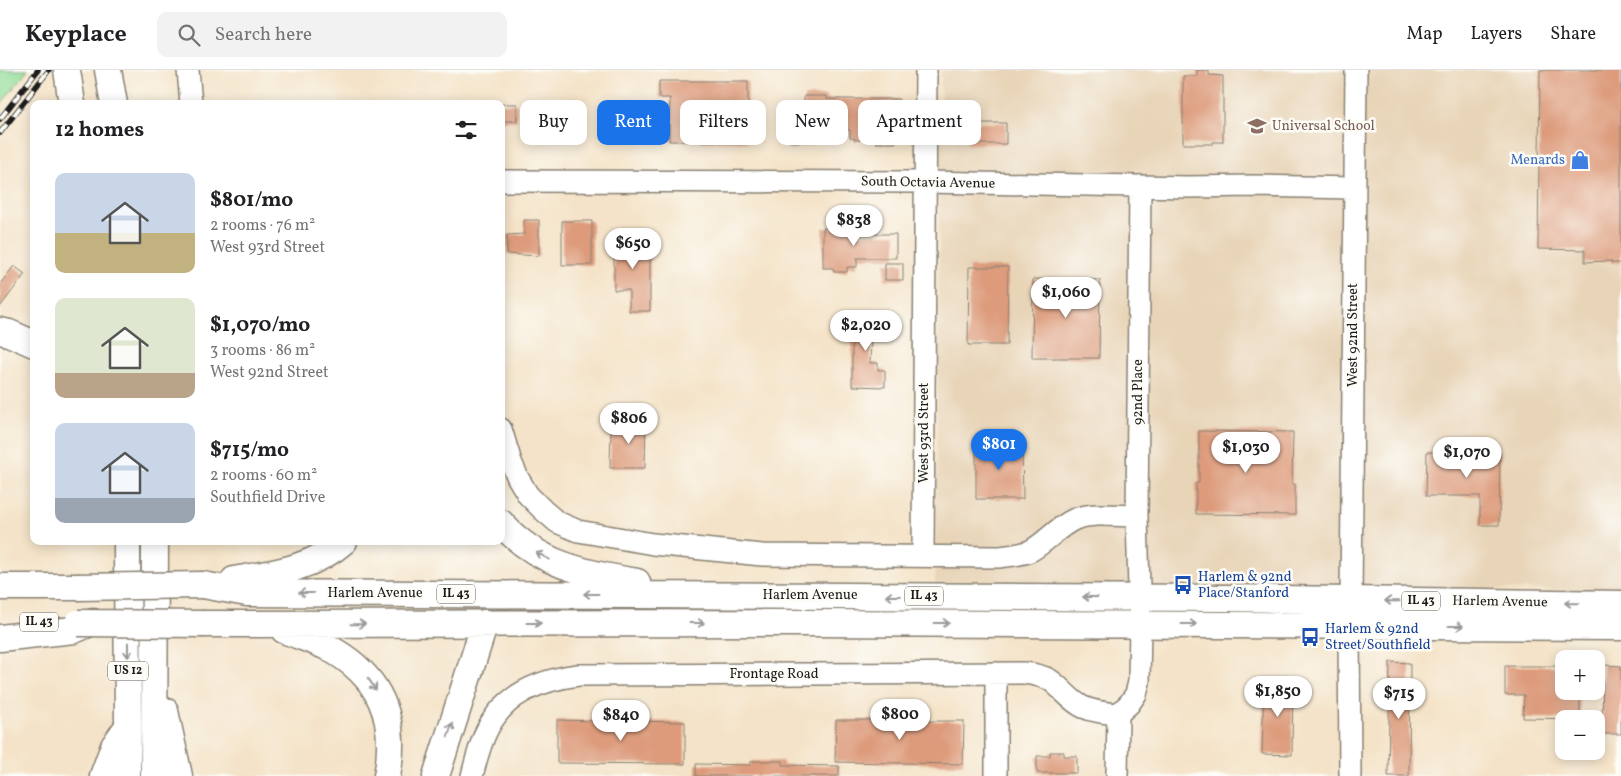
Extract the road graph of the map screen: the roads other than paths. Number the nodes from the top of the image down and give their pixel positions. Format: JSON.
{"nodes":[{"id":1,"x":66,"y":70,"type":"edge"},
{"id":2,"x":92,"y":70,"type":"edge"},
{"id":3,"x":108,"y":70,"type":"edge"},
{"id":4,"x":188,"y":70,"type":"edge"},
{"id":5,"x":926,"y":70,"type":"edge"},
{"id":6,"x":1356,"y":70,"type":"edge"},
{"id":7,"x":71,"y":100,"type":"edge"},
{"id":8,"x":97,"y":100,"type":"edge"},
{"id":9,"x":113,"y":100,"type":"edge"},
{"id":10,"x":191,"y":100,"type":"edge"},
{"id":11,"x":505,"y":180,"type":"edge"},
{"id":12,"x":925,"y":182,"type":"junction"},
{"id":13,"x":1140,"y":186,"type":"junction"},
{"id":14,"x":1354,"y":188,"type":"junction"},
{"id":15,"x":0,"y":331,"type":"edge"},
{"id":16,"x":30,"y":342,"type":"edge"},
{"id":17,"x":505,"y":442,"type":"edge"},
{"id":18,"x":1137,"y":516,"type":"junction"},
{"id":19,"x":505,"y":528,"type":"edge"},
{"id":20,"x":155,"y":545,"type":"edge"},
{"id":21,"x":159,"y":545,"type":"edge"},
{"id":22,"x":338,"y":545,"type":"edge"},
{"id":23,"x":126,"y":550,"type":"edge"},
{"id":24,"x":923,"y":555,"type":"junction"},
{"id":25,"x":155,"y":573,"type":"junction"},
{"id":26,"x":0,"y":575,"type":"edge"},
{"id":27,"x":204,"y":585,"type":"junction"},
{"id":28,"x":0,"y":587,"type":"edge"},
{"id":29,"x":41,"y":587,"type":"junction"},
{"id":30,"x":709,"y":595,"type":"junction"},
{"id":31,"x":1139,"y":597,"type":"junction"},
{"id":32,"x":1621,"y":604,"type":"edge"},
{"id":33,"x":1350,"y":613,"type":"junction"},
{"id":34,"x":0,"y":621,"type":"edge"},
{"id":35,"x":86,"y":623,"type":"junction"},
{"id":36,"x":485,"y":623,"type":"junction"},
{"id":37,"x":1140,"y":624,"type":"junction"},
{"id":38,"x":271,"y":625,"type":"junction"},
{"id":39,"x":1621,"y":627,"type":"edge"},
{"id":40,"x":0,"y":638,"type":"edge"},
{"id":41,"x":996,"y":673,"type":"junction"},
{"id":42,"x":155,"y":684,"type":"junction"},
{"id":43,"x":1118,"y":714,"type":"junction"},
{"id":44,"x":128,"y":726,"type":"junction"},
{"id":45,"x":103,"y":776,"type":"edge"},
{"id":46,"x":127,"y":776,"type":"edge"},
{"id":47,"x":154,"y":776,"type":"edge"},
{"id":48,"x":179,"y":776,"type":"edge"},
{"id":49,"x":387,"y":776,"type":"edge"},
{"id":50,"x":436,"y":776,"type":"edge"},
{"id":51,"x":472,"y":776,"type":"edge"},
{"id":52,"x":996,"y":776,"type":"edge"},
{"id":53,"x":1117,"y":776,"type":"edge"},
{"id":54,"x":1350,"y":776,"type":"edge"}],
"edges":[{"from":1,"to":7,"type":"main road"},
{"from":2,"to":8,"type":"main road"},
{"from":3,"to":9,"type":"main road"},
{"from":4,"to":10,"type":"street"},
{"from":5,"to":12,"type":"street","name":"West 93rd Street"},
{"from":6,"to":14,"type":"street","name":"West 92nd Street"},
{"from":11,"to":12,"type":"street","name":"South Octavia Avenue"},
{"from":12,"to":13,"type":"street","name":"South Octavia Avenue"},
{"from":12,"to":24,"type":"street","name":"West 93rd Street"},
{"from":13,"to":14,"type":"street","name":"South Octavia Avenue"},
{"from":13,"to":18,"type":"street","name":"92nd Place"},
{"from":14,"to":33,"type":"street","name":"West 92nd Street"},
{"from":15,"to":16,"type":"main road"},
{"from":17,"to":24,"type":"street"},
{"from":18,"to":24,"type":"street"},
{"from":18,"to":31,"type":"street","name":"92nd Place"},
{"from":30,"to":19,"type":"main road","one_way":true},
{"from":20,"to":25,"type":"main road","number":"US 12"},
{"from":21,"to":25,"type":"main road"},
{"from":22,"to":27,"type":"main road"},
{"from":23,"to":44,"type":"main road","number":"US 12","one_way":true},
{"from":25,"to":42,"type":"main road","number":"US 12"},
{"from":26,"to":29,"type":"main road"},
{"from":27,"to":29,"type":"main road","name":"Harlem Avenue","number":"IL 43","bridge":true},
{"from":30,"to":27,"type":"main road","name":"Harlem Avenue","number":"IL 43","one_way":true},
{"from":28,"to":29,"type":"main road","name":"Harlem Avenue","number":"IL 43"},
{"from":31,"to":30,"type":"main road","name":"Harlem Avenue","number":"IL 43","one_way":true},
{"from":31,"to":33,"type":"main road","name":"Harlem Avenue","number":"IL 43"},
{"from":31,"to":37,"type":"street","name":"92nd Place"},
{"from":32,"to":33,"type":"main road","name":"Harlem Avenue","number":"IL 43","one_way":true},
{"from":37,"to":33,"type":"main road","name":"Harlem Avenue","number":"IL 43","one_way":true},
{"from":33,"to":39,"type":"main road","name":"Harlem Avenue","number":"IL 43","one_way":true},
{"from":33,"to":54,"type":"street","name":"West 92nd Street"},
{"from":34,"to":35,"type":"main road","name":"Harlem Avenue","number":"IL 43"},
{"from":35,"to":38,"type":"main road","name":"Harlem Avenue","number":"IL 43","bridge":true},
{"from":35,"to":40,"type":"main road"},
{"from":36,"to":37,"type":"main road","name":"Harlem Avenue","number":"IL 43","one_way":true},
{"from":38,"to":36,"type":"main road","name":"Harlem Avenue","number":"IL 43","one_way":true},
{"from":50,"to":36,"type":"main road","one_way":true},
{"from":37,"to":43,"type":"street","name":"92nd Place"},
{"from":38,"to":49,"type":"main road","one_way":true},
{"from":41,"to":43,"type":"street","name":"Frontage Road"},
{"from":41,"to":51,"type":"street","name":"Frontage Road"},
{"from":41,"to":52,"type":"street"},
{"from":42,"to":47,"type":"main road","number":"US 12"},
{"from":42,"to":48,"type":"main road"},
{"from":43,"to":53,"type":"street"},
{"from":44,"to":45,"type":"main road"},
{"from":44,"to":46,"type":"main road","number":"US 12"}]}
